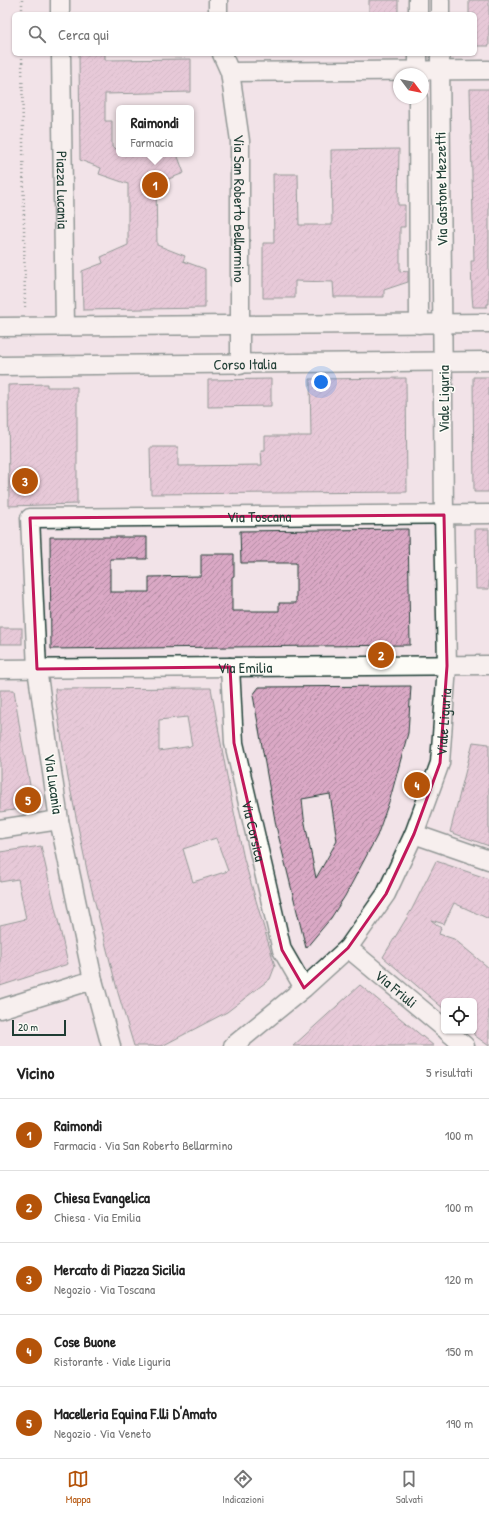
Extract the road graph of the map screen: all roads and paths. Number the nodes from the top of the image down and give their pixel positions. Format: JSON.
{"nodes":[{"id":1,"x":22,"y":0,"type":"edge"},
{"id":2,"x":60,"y":0,"type":"edge"},
{"id":3,"x":218,"y":0,"type":"edge"},
{"id":4,"x":418,"y":0,"type":"edge"},
{"id":5,"x":440,"y":0,"type":"edge"},
{"id":6,"x":22,"y":12,"type":"edge"},
{"id":7,"x":60,"y":12,"type":"edge"},
{"id":8,"x":218,"y":12,"type":"edge"},
{"id":9,"x":418,"y":12,"type":"edge"},
{"id":10,"x":440,"y":12,"type":"edge"},
{"id":11,"x":22,"y":56,"type":"edge"},
{"id":12,"x":61,"y":56,"type":"edge"},
{"id":13,"x":223,"y":56,"type":"edge"},
{"id":14,"x":440,"y":62,"type":"edge"},
{"id":15,"x":418,"y":66,"type":"edge"},
{"id":16,"x":489,"y":70,"type":"edge"},
{"id":17,"x":230,"y":72,"type":"junction"},
{"id":18,"x":418,"y":104,"type":"edge"},
{"id":19,"x":443,"y":323,"type":"junction"},
{"id":20,"x":489,"y":323,"type":"edge"},
{"id":21,"x":419,"y":324,"type":"junction"},
{"id":22,"x":240,"y":325,"type":"junction"},
{"id":23,"x":25,"y":326,"type":"junction"},
{"id":24,"x":65,"y":326,"type":"junction"},
{"id":25,"x":0,"y":327,"type":"edge"},
{"id":26,"x":489,"y":361,"type":"edge"},
{"id":27,"x":443,"y":362,"type":"junction"},
{"id":28,"x":240,"y":365,"type":"junction"},
{"id":29,"x":0,"y":366,"type":"edge"},
{"id":30,"x":489,"y":514,"type":"edge"},
{"id":31,"x":444,"y":515,"type":"junction"},
{"id":32,"x":30,"y":518,"type":"joint"},
{"id":33,"x":489,"y":665,"type":"edge"},
{"id":34,"x":447,"y":666,"type":"junction"},
{"id":35,"x":230,"y":668,"type":"junction"},
{"id":36,"x":0,"y":669,"type":"edge"},
{"id":37,"x":37,"y":669,"type":"junction"},
{"id":38,"x":59,"y":820,"type":"junction"},
{"id":39,"x":0,"y":829,"type":"edge"},
{"id":40,"x":414,"y":834,"type":"junction"},
{"id":41,"x":489,"y":860,"type":"edge"},
{"id":42,"x":348,"y":948,"type":"junction"},
{"id":43,"x":93,"y":980,"type":"junction"},
{"id":44,"x":304,"y":988,"type":"junction"},
{"id":45,"x":0,"y":1009,"type":"edge"},
{"id":46,"x":441,"y":1026,"type":"edge"},
{"id":47,"x":451,"y":1034,"type":"edge"},
{"id":48,"x":111,"y":1046,"type":"edge"},
{"id":49,"x":233,"y":1046,"type":"edge"},
{"id":50,"x":465,"y":1046,"type":"edge"}],
"edges":[{"from":1,"to":6,"type":"path"},
{"from":2,"to":7,"type":"street"},
{"from":3,"to":8,"type":"street"},
{"from":4,"to":9,"type":"street"},
{"from":5,"to":10,"type":"street"},
{"from":11,"to":23,"type":"path"},
{"from":12,"to":24,"type":"street","name":"Piazza Lucania"},
{"from":13,"to":17,"type":"street","name":"Via San Roberto Bellarmino"},
{"from":14,"to":15,"type":"street"},
{"from":14,"to":16,"type":"street"},
{"from":14,"to":19,"type":"street","name":"Via Gastone Mezzetti"},
{"from":15,"to":17,"type":"street"},
{"from":17,"to":22,"type":"street","name":"Via San Roberto Bellarmino"},
{"from":18,"to":21,"type":"street","name":"Via Gastone Mezzetti"},
{"from":19,"to":20,"type":"street"},
{"from":19,"to":21,"type":"street"},
{"from":19,"to":27,"type":"street","name":"Viale Liguria"},
{"from":21,"to":22,"type":"street"},
{"from":22,"to":24,"type":"street"},
{"from":22,"to":28,"type":"street","name":"Via San Roberto Bellarmino"},
{"from":23,"to":24,"type":"street"},
{"from":23,"to":25,"type":"street"},
{"from":26,"to":27,"type":"street","name":"Corso Italia"},
{"from":27,"to":28,"type":"street","name":"Corso Italia"},
{"from":27,"to":31,"type":"street","name":"Viale Liguria"},
{"from":28,"to":29,"type":"street","name":"Corso Italia"},
{"from":30,"to":31,"type":"street","name":"Via Toscana"},
{"from":31,"to":32,"type":"street","name":"Via Toscana"},
{"from":31,"to":34,"type":"street","name":"Viale Liguria"},
{"from":32,"to":37,"type":"street","name":"Via Lucania"},
{"from":33,"to":34,"type":"street","name":"Via Emilia"},
{"from":34,"to":35,"type":"street","name":"Via Emilia"},
{"from":34,"to":40,"type":"street","name":"Viale Liguria"},
{"from":35,"to":37,"type":"street","name":"Via Emilia"},
{"from":35,"to":44,"type":"street","name":"Via Corsica"},
{"from":36,"to":37,"type":"street","name":"Via Emilia"},
{"from":37,"to":38,"type":"street","name":"Via Lucania"},
{"from":38,"to":39,"type":"street"},
{"from":38,"to":43,"type":"street","name":"Via Lucania"},
{"from":40,"to":41,"type":"street"},
{"from":40,"to":42,"type":"street","name":"Viale Liguria"},
{"from":42,"to":44,"type":"street","name":"Viale Liguria"},
{"from":42,"to":46,"type":"street","name":"Via Friuli"},
{"from":43,"to":45,"type":"street"},
{"from":43,"to":48,"type":"street","name":"Via Lucania"},
{"from":44,"to":49,"type":"street","name":"Viale Liguria"},
{"from":47,"to":50,"type":"street"}]}
